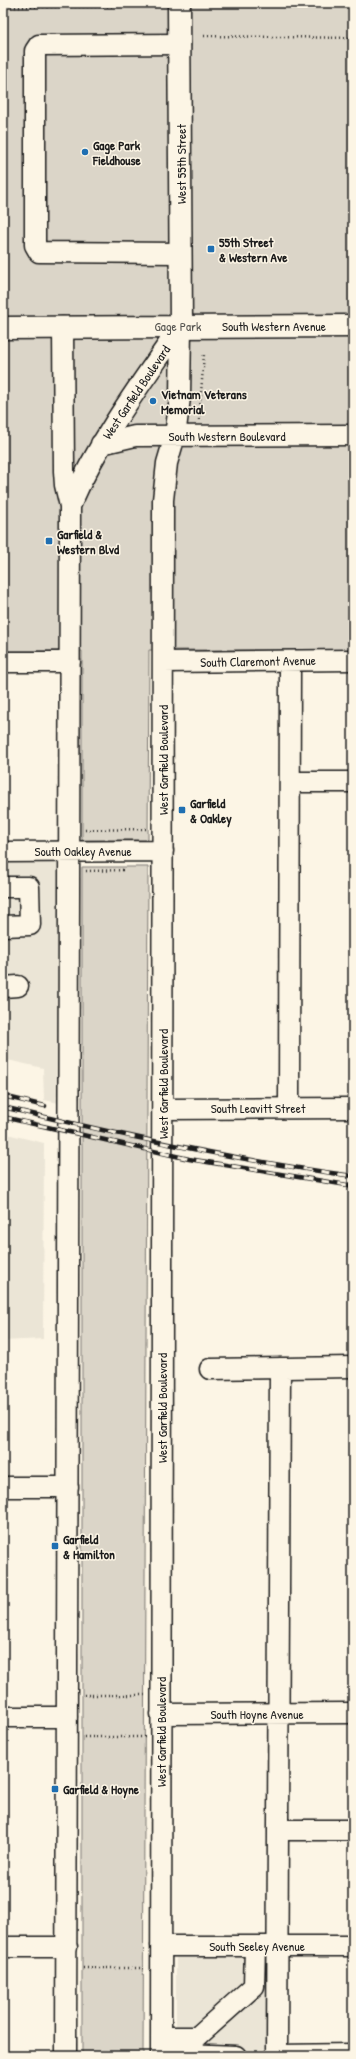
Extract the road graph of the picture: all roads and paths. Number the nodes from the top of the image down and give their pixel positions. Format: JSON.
{"nodes":[{"id":1,"x":169,"y":4,"type":"edge"},
{"id":2,"x":3,"y":7,"type":"edge"},
{"id":3,"x":204,"y":36,"type":"dead end"},
{"id":4,"x":353,"y":38,"type":"edge"},
{"id":5,"x":180,"y":44,"type":"junction"},
{"id":6,"x":181,"y":253,"type":"junction"},
{"id":7,"x":182,"y":326,"type":"junction"},
{"id":8,"x":353,"y":326,"type":"edge"},
{"id":9,"x":3,"y":328,"type":"edge"},
{"id":10,"x":63,"y":328,"type":"junction"},
{"id":11,"x":200,"y":358,"type":"dead end"},
{"id":12,"x":199,"y":421,"type":"dead end"},
{"id":13,"x":353,"y":435,"type":"edge"},
{"id":14,"x":175,"y":436,"type":"junction"},
{"id":15,"x":101,"y":444,"type":"junction"},
{"id":16,"x":70,"y":506,"type":"junction"},
{"id":17,"x":353,"y":660,"type":"edge"},
{"id":18,"x":290,"y":661,"type":"junction"},
{"id":19,"x":3,"y":662,"type":"edge"},
{"id":20,"x":70,"y":662,"type":"junction"},
{"id":21,"x":164,"y":662,"type":"junction"},
{"id":22,"x":290,"y":782,"type":"junction"},
{"id":23,"x":353,"y":782,"type":"edge"},
{"id":24,"x":153,"y":829,"type":"dead end"},
{"id":25,"x":84,"y":830,"type":"dead end"},
{"id":26,"x":163,"y":851,"type":"junction"},
{"id":27,"x":3,"y":852,"type":"edge"},
{"id":28,"x":69,"y":852,"type":"junction"},
{"id":29,"x":129,"y":870,"type":"dead end"},
{"id":30,"x":83,"y":871,"type":"dead end"},
{"id":31,"x":3,"y":887,"type":"edge"},
{"id":32,"x":3,"y":926,"type":"edge"},
{"id":33,"x":289,"y":1108,"type":"junction"},
{"id":34,"x":353,"y":1108,"type":"edge"},
{"id":35,"x":162,"y":1109,"type":"junction"},
{"id":36,"x":353,"y":1367,"type":"edge"},
{"id":37,"x":280,"y":1368,"type":"junction"},
{"id":38,"x":210,"y":1369,"type":"dead end"},
{"id":39,"x":3,"y":1487,"type":"edge"},
{"id":40,"x":68,"y":1487,"type":"junction"},
{"id":41,"x":83,"y":1695,"type":"dead end"},
{"id":42,"x":147,"y":1695,"type":"dead end"},
{"id":43,"x":161,"y":1714,"type":"junction"},
{"id":44,"x":278,"y":1714,"type":"junction"},
{"id":45,"x":353,"y":1714,"type":"edge"},
{"id":46,"x":3,"y":1717,"type":"edge"},
{"id":47,"x":67,"y":1717,"type":"junction"},
{"id":48,"x":83,"y":1737,"type":"dead end"},
{"id":49,"x":149,"y":1737,"type":"dead end"},
{"id":50,"x":278,"y":1830,"type":"junction"},
{"id":51,"x":353,"y":1830,"type":"edge"},
{"id":52,"x":161,"y":1946,"type":"junction"},
{"id":53,"x":255,"y":1946,"type":"junction"},
{"id":54,"x":278,"y":1946,"type":"junction"},
{"id":55,"x":353,"y":1946,"type":"edge"},
{"id":56,"x":3,"y":1947,"type":"edge"},
{"id":57,"x":67,"y":1947,"type":"junction"},
{"id":58,"x":81,"y":1968,"type":"dead end"},
{"id":59,"x":147,"y":1968,"type":"dead end"},
{"id":60,"x":161,"y":2049,"type":"edge"},
{"id":61,"x":353,"y":2054,"type":"edge"},
{"id":62,"x":277,"y":2055,"type":"edge"},
{"id":63,"x":66,"y":2056,"type":"edge"},
{"id":64,"x":236,"y":2056,"type":"edge"}],
"edges":[{"from":1,"to":2,"type":"path"},
{"from":1,"to":5,"type":"main road","name":"West 55th Street"},
{"from":3,"to":4,"type":"path"},
{"from":5,"to":6,"type":"main road","name":"West 55th Street"},
{"from":5,"to":6,"type":"street"},
{"from":6,"to":7,"type":"main road","name":"West 55th Street"},
{"from":7,"to":8,"type":"main road","name":"South Western Avenue"},
{"from":7,"to":10,"type":"main road","name":"South Western Avenue"},
{"from":7,"to":14,"type":"street","name":"West Garfield Boulevard"},
{"from":7,"to":15,"type":"street","name":"West Garfield Boulevard"},
{"from":9,"to":10,"type":"main road","name":"South Western Avenue"},
{"from":10,"to":16,"type":"street","name":"West Garfield Boulevard"},
{"from":11,"to":12,"type":"path"},
{"from":13,"to":14,"type":"street","name":"South Western Boulevard"},
{"from":14,"to":15,"type":"street","name":"South Western Boulevard"},
{"from":14,"to":21,"type":"street","name":"West Garfield Boulevard"},
{"from":15,"to":16,"type":"street","name":"West Garfield Boulevard"},
{"from":16,"to":20,"type":"street","name":"West Garfield Boulevard"},
{"from":17,"to":18,"type":"street","name":"South Claremont Avenue"},
{"from":18,"to":21,"type":"street","name":"South Claremont Avenue"},
{"from":18,"to":22,"type":"street"},
{"from":19,"to":20,"type":"street"},
{"from":20,"to":28,"type":"street","name":"West Garfield Boulevard"},
{"from":21,"to":26,"type":"street","name":"West Garfield Boulevard"},
{"from":22,"to":23,"type":"street"},
{"from":22,"to":33,"type":"street"},
{"from":24,"to":25,"type":"path"},
{"from":26,"to":28,"type":"street","name":"South Oakley Avenue"},
{"from":26,"to":35,"type":"street","name":"West Garfield Boulevard"},
{"from":27,"to":28,"type":"street","name":"South Oakley Avenue"},
{"from":28,"to":40,"type":"street","name":"West Garfield Boulevard"},
{"from":29,"to":30,"type":"path"},
{"from":31,"to":32,"type":"street"},
{"from":33,"to":34,"type":"street","name":"South Leavitt Street"},
{"from":33,"to":35,"type":"street","name":"South Leavitt Street"},
{"from":35,"to":43,"type":"street","name":"West Garfield Boulevard"},
{"from":36,"to":37,"type":"street"},
{"from":37,"to":38,"type":"street"},
{"from":37,"to":44,"type":"street"},
{"from":39,"to":40,"type":"street"},
{"from":40,"to":47,"type":"street","name":"West Garfield Boulevard"},
{"from":41,"to":42,"type":"path"},
{"from":43,"to":44,"type":"street","name":"South Hoyne Avenue"},
{"from":43,"to":52,"type":"street","name":"West Garfield Boulevard"},
{"from":44,"to":45,"type":"street","name":"South Hoyne Avenue"},
{"from":44,"to":50,"type":"street"},
{"from":46,"to":47,"type":"street"},
{"from":47,"to":57,"type":"street","name":"West Garfield Boulevard"},
{"from":48,"to":49,"type":"path"},
{"from":50,"to":51,"type":"street"},
{"from":50,"to":54,"type":"street"},
{"from":52,"to":53,"type":"street","name":"South Seeley Avenue"},
{"from":52,"to":60,"type":"street","name":"West Garfield Boulevard"},
{"from":53,"to":54,"type":"street","name":"South Seeley Avenue"},
{"from":53,"to":60,"type":"street"},
{"from":54,"to":55,"type":"street","name":"South Seeley Avenue"},
{"from":54,"to":62,"type":"street"},
{"from":56,"to":57,"type":"street"},
{"from":57,"to":63,"type":"street","name":"West Garfield Boulevard"},
{"from":58,"to":59,"type":"path"},
{"from":60,"to":64,"type":"street"},
{"from":61,"to":62,"type":"street"}]}
